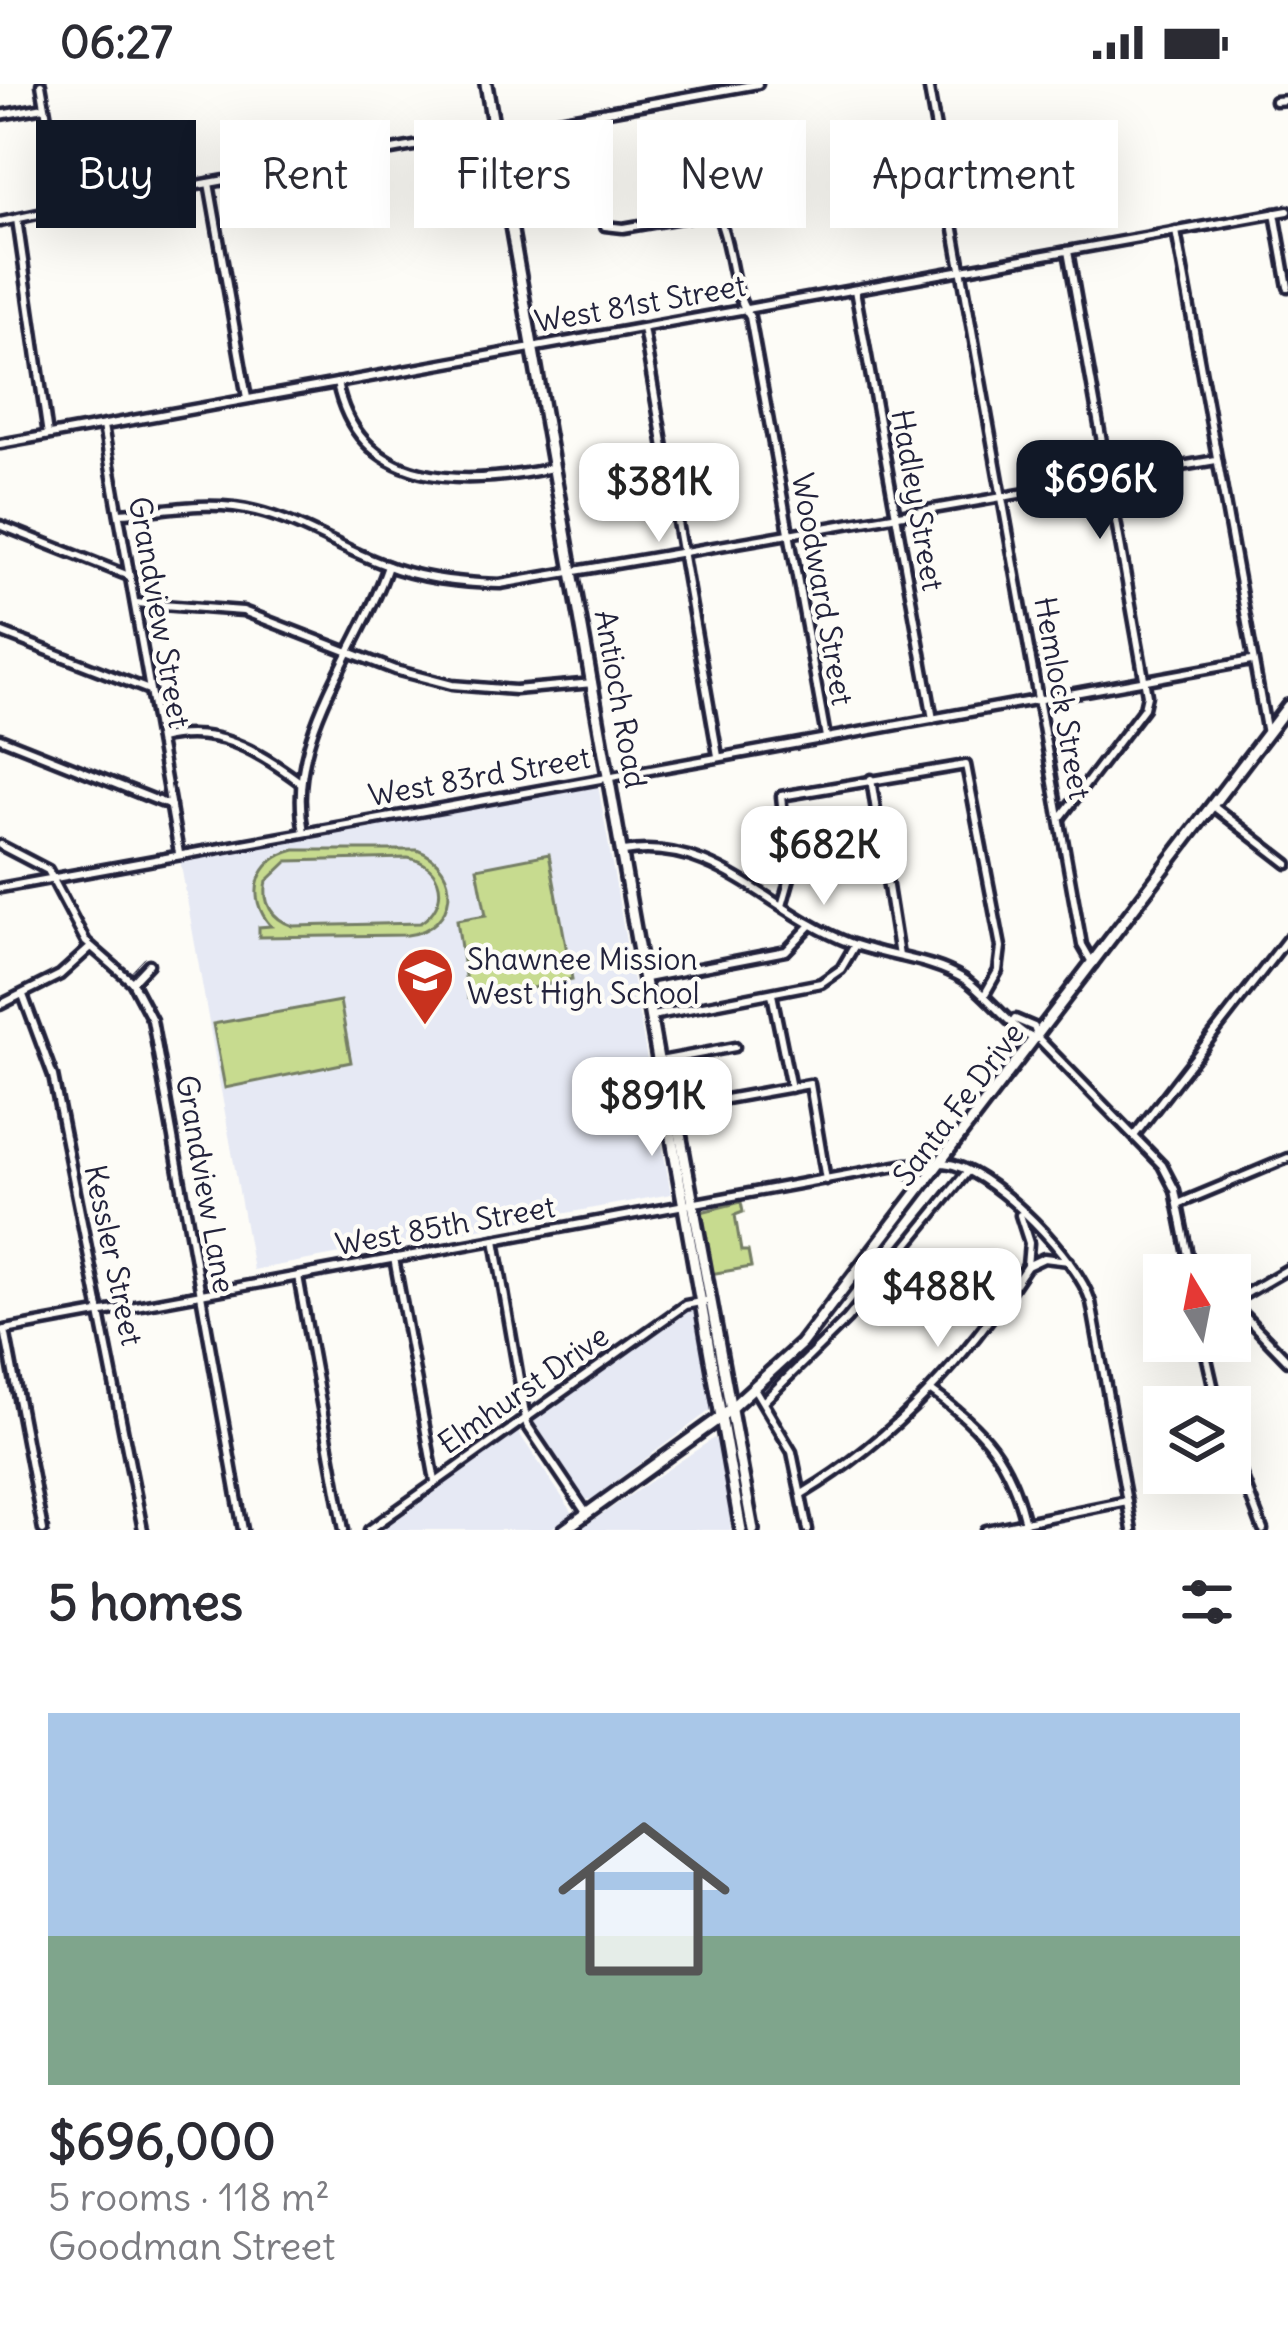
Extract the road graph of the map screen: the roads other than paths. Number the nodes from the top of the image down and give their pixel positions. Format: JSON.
{"nodes":[{"id":1,"x":41,"y":84,"type":"edge"},
{"id":2,"x":486,"y":84,"type":"edge"},
{"id":3,"x":758,"y":84,"type":"edge"},
{"id":4,"x":928,"y":84,"type":"edge"},
{"id":5,"x":1288,"y":100,"type":"edge"},
{"id":6,"x":1275,"y":101,"type":"dead end"},
{"id":7,"x":44,"y":107,"type":"junction"},
{"id":8,"x":0,"y":115,"type":"edge"},
{"id":9,"x":46,"y":120,"type":"edge"},
{"id":10,"x":493,"y":120,"type":"edge"},
{"id":11,"x":557,"y":120,"type":"edge"},
{"id":12,"x":414,"y":146,"type":"edge"},
{"id":13,"x":209,"y":183,"type":"junction"},
{"id":14,"x":196,"y":185,"type":"edge"},
{"id":15,"x":1288,"y":211,"type":"edge"},
{"id":16,"x":1275,"y":213,"type":"junction"},
{"id":17,"x":36,"y":214,"type":"edge"},
{"id":18,"x":16,"y":219,"type":"junction"},
{"id":19,"x":0,"y":222,"type":"edge"},
{"id":20,"x":613,"y":225,"type":"edge"},
{"id":21,"x":512,"y":228,"type":"edge"},
{"id":22,"x":1176,"y":231,"type":"junction"},
{"id":23,"x":1069,"y":251,"type":"junction"},
{"id":24,"x":963,"y":269,"type":"junction"},
{"id":25,"x":1288,"y":287,"type":"edge"},
{"id":26,"x":854,"y":290,"type":"junction"},
{"id":27,"x":744,"y":309,"type":"junction"},
{"id":28,"x":643,"y":328,"type":"junction"},
{"id":29,"x":533,"y":347,"type":"junction"},
{"id":30,"x":337,"y":383,"type":"junction"},
{"id":31,"x":248,"y":399,"type":"junction"},
{"id":32,"x":103,"y":426,"type":"junction"},
{"id":33,"x":48,"y":435,"type":"junction"},
{"id":34,"x":0,"y":444,"type":"edge"},
{"id":35,"x":1216,"y":460,"type":"junction"},
{"id":36,"x":556,"y":467,"type":"junction"},
{"id":37,"x":1109,"y":478,"type":"junction"},
{"id":38,"x":1003,"y":498,"type":"junction"},
{"id":39,"x":118,"y":513,"type":"junction"},
{"id":40,"x":896,"y":517,"type":"junction"},
{"id":41,"x":0,"y":525,"type":"edge"},
{"id":42,"x":789,"y":536,"type":"junction"},
{"id":43,"x":682,"y":556,"type":"junction"},
{"id":44,"x":388,"y":566,"type":"junction"},
{"id":45,"x":129,"y":575,"type":"junction"},
{"id":46,"x":575,"y":575,"type":"junction"},
{"id":47,"x":135,"y":603,"type":"junction"},
{"id":48,"x":0,"y":632,"type":"edge"},
{"id":49,"x":351,"y":653,"type":"junction"},
{"id":50,"x":1251,"y":661,"type":"junction"},
{"id":51,"x":1146,"y":681,"type":"junction"},
{"id":52,"x":593,"y":683,"type":"junction"},
{"id":53,"x":149,"y":690,"type":"junction"},
{"id":54,"x":1039,"y":700,"type":"junction"},
{"id":55,"x":1288,"y":706,"type":"edge"},
{"id":56,"x":933,"y":719,"type":"junction"},
{"id":57,"x":1267,"y":734,"type":"junction"},
{"id":58,"x":826,"y":737,"type":"junction"},
{"id":59,"x":0,"y":738,"type":"edge"},
{"id":60,"x":159,"y":739,"type":"junction"},
{"id":61,"x":718,"y":757,"type":"junction"},
{"id":62,"x":610,"y":776,"type":"junction"},
{"id":63,"x":871,"y":779,"type":"junction"},
{"id":64,"x":301,"y":782,"type":"junction"},
{"id":65,"x":171,"y":806,"type":"junction"},
{"id":66,"x":1213,"y":806,"type":"junction"},
{"id":67,"x":1060,"y":818,"type":"junction"},
{"id":68,"x":304,"y":832,"type":"junction"},
{"id":69,"x":0,"y":845,"type":"edge"},
{"id":70,"x":624,"y":852,"type":"junction"},
{"id":71,"x":179,"y":855,"type":"junction"},
{"id":72,"x":1288,"y":864,"type":"edge"},
{"id":73,"x":55,"y":878,"type":"junction"},
{"id":74,"x":0,"y":888,"type":"edge"},
{"id":75,"x":782,"y":906,"type":"junction"},
{"id":76,"x":812,"y":926,"type":"junction"},
{"id":77,"x":1288,"y":938,"type":"edge"},
{"id":78,"x":855,"y":945,"type":"junction"},
{"id":79,"x":91,"y":947,"type":"junction"},
{"id":80,"x":899,"y":956,"type":"junction"},
{"id":81,"x":149,"y":964,"type":"dead end"},
{"id":82,"x":1093,"y":964,"type":"junction"},
{"id":83,"x":646,"y":978,"type":"junction"},
{"id":84,"x":132,"y":982,"type":"junction"},
{"id":85,"x":772,"y":994,"type":"junction"},
{"id":86,"x":985,"y":994,"type":"junction"},
{"id":87,"x":23,"y":995,"type":"junction"},
{"id":88,"x":0,"y":1006,"type":"edge"},
{"id":89,"x":652,"y":1016,"type":"junction"},
{"id":90,"x":1038,"y":1038,"type":"junction"},
{"id":91,"x":735,"y":1047,"type":"dead end"},
{"id":92,"x":660,"y":1061,"type":"junction"},
{"id":93,"x":791,"y":1088,"type":"junction"},
{"id":94,"x":670,"y":1109,"type":"junction"},
{"id":95,"x":1134,"y":1136,"type":"junction"},
{"id":96,"x":1288,"y":1158,"type":"edge"},
{"id":97,"x":943,"y":1163,"type":"junction"},
{"id":98,"x":899,"y":1168,"type":"junction"},
{"id":99,"x":967,"y":1172,"type":"junction"},
{"id":100,"x":826,"y":1180,"type":"junction"},
{"id":101,"x":929,"y":1182,"type":"junction"},
{"id":102,"x":1178,"y":1204,"type":"junction"},
{"id":103,"x":689,"y":1206,"type":"junction"},
{"id":104,"x":1018,"y":1211,"type":"junction"},
{"id":105,"x":495,"y":1240,"type":"junction"},
{"id":106,"x":1190,"y":1254,"type":"edge"},
{"id":107,"x":394,"y":1258,"type":"junction"},
{"id":108,"x":1072,"y":1262,"type":"junction"},
{"id":109,"x":1027,"y":1266,"type":"junction"},
{"id":110,"x":1288,"y":1269,"type":"edge"},
{"id":111,"x":298,"y":1276,"type":"junction"},
{"id":112,"x":1251,"y":1290,"type":"edge"},
{"id":113,"x":201,"y":1294,"type":"junction"},
{"id":114,"x":705,"y":1301,"type":"junction"},
{"id":115,"x":104,"y":1312,"type":"junction"},
{"id":116,"x":1251,"y":1323,"type":"edge"},
{"id":117,"x":2,"y":1330,"type":"edge"},
{"id":118,"x":1288,"y":1361,"type":"edge"},
{"id":119,"x":754,"y":1388,"type":"junction"},
{"id":120,"x":931,"y":1391,"type":"junction"},
{"id":121,"x":764,"y":1401,"type":"junction"},
{"id":122,"x":725,"y":1413,"type":"junction"},
{"id":123,"x":526,"y":1416,"type":"junction"},
{"id":124,"x":435,"y":1481,"type":"junction"},
{"id":125,"x":802,"y":1494,"type":"junction"},
{"id":126,"x":1249,"y":1494,"type":"edge"},
{"id":127,"x":1127,"y":1501,"type":"junction"},
{"id":128,"x":587,"y":1514,"type":"junction"},
{"id":129,"x":1025,"y":1523,"type":"junction"},
{"id":130,"x":43,"y":1530,"type":"edge"},
{"id":131,"x":142,"y":1530,"type":"edge"},
{"id":132,"x":244,"y":1530,"type":"edge"},
{"id":133,"x":344,"y":1530,"type":"edge"},
{"id":134,"x":369,"y":1530,"type":"edge"},
{"id":135,"x":564,"y":1530,"type":"edge"},
{"id":136,"x":741,"y":1530,"type":"edge"},
{"id":137,"x":753,"y":1530,"type":"edge"},
{"id":138,"x":808,"y":1530,"type":"edge"},
{"id":139,"x":986,"y":1530,"type":"edge"},
{"id":140,"x":1132,"y":1530,"type":"edge"},
{"id":141,"x":1263,"y":1530,"type":"edge"}],
"edges":[{"from":1,"to":7,"type":"street"},
{"from":2,"to":10,"type":"main road","name":"Antioch Road"},
{"from":3,"to":11,"type":"street"},
{"from":4,"to":24,"type":"street","name":"Hemlock Street"},
{"from":5,"to":6,"type":"street"},
{"from":7,"to":8,"type":"street"},
{"from":7,"to":9,"type":"street"},
{"from":12,"to":13,"type":"street"},
{"from":13,"to":14,"type":"street"},
{"from":13,"to":31,"type":"street"},
{"from":15,"to":16,"type":"street","name":"West 81st Street"},
{"from":16,"to":22,"type":"street","name":"West 81st Street"},
{"from":16,"to":25,"type":"street"},
{"from":17,"to":18,"type":"street"},
{"from":18,"to":19,"type":"street"},
{"from":18,"to":33,"type":"street"},
{"from":20,"to":27,"type":"street","name":"Woodward Street"},
{"from":21,"to":29,"type":"main road","name":"Antioch Road"},
{"from":22,"to":23,"type":"street","name":"West 81st Street"},
{"from":22,"to":35,"type":"street"},
{"from":23,"to":24,"type":"street","name":"West 81st Street"},
{"from":23,"to":37,"type":"street"},
{"from":24,"to":26,"type":"street","name":"West 81st Street"},
{"from":24,"to":38,"type":"street","name":"Hemlock Street"},
{"from":26,"to":27,"type":"street","name":"West 81st Street"},
{"from":26,"to":40,"type":"street","name":"Hadley Street"},
{"from":27,"to":28,"type":"street","name":"West 81st Street"},
{"from":27,"to":42,"type":"street","name":"Woodward Street"},
{"from":28,"to":29,"type":"street","name":"West 81st Street"},
{"from":28,"to":43,"type":"street"},
{"from":29,"to":30,"type":"street","name":"West 81st Street"},
{"from":29,"to":36,"type":"main road","name":"Antioch Road"},
{"from":30,"to":31,"type":"street","name":"West 81st Street"},
{"from":30,"to":36,"type":"street"},
{"from":31,"to":32,"type":"street","name":"West 81st Street"},
{"from":32,"to":33,"type":"street","name":"West 81st Street"},
{"from":32,"to":39,"type":"street","name":"Grandview Street"},
{"from":33,"to":34,"type":"street","name":"West 81st Street"},
{"from":35,"to":37,"type":"street"},
{"from":35,"to":50,"type":"street"},
{"from":36,"to":46,"type":"main road","name":"Antioch Road"},
{"from":37,"to":38,"type":"street"},
{"from":37,"to":51,"type":"street"},
{"from":38,"to":40,"type":"street"},
{"from":38,"to":54,"type":"street","name":"Hemlock Street"},
{"from":39,"to":44,"type":"street"},
{"from":39,"to":45,"type":"street","name":"Grandview Street"},
{"from":40,"to":42,"type":"street"},
{"from":40,"to":56,"type":"street","name":"Hadley Street"},
{"from":41,"to":45,"type":"street"},
{"from":42,"to":43,"type":"street"},
{"from":42,"to":58,"type":"street","name":"Woodward Street"},
{"from":43,"to":46,"type":"street"},
{"from":43,"to":61,"type":"street"},
{"from":44,"to":46,"type":"street"},
{"from":44,"to":49,"type":"street"},
{"from":45,"to":47,"type":"street","name":"Grandview Street"},
{"from":46,"to":52,"type":"main road","name":"Antioch Road"},
{"from":47,"to":49,"type":"street"},
{"from":47,"to":53,"type":"street","name":"Grandview Street"},
{"from":48,"to":53,"type":"street"},
{"from":49,"to":52,"type":"street"},
{"from":49,"to":64,"type":"street"},
{"from":50,"to":51,"type":"street","name":"West 83rd Street"},
{"from":50,"to":57,"type":"street"},
{"from":51,"to":54,"type":"street","name":"West 83rd Street"},
{"from":51,"to":67,"type":"street"},
{"from":52,"to":62,"type":"main road","name":"Antioch Road"},
{"from":53,"to":60,"type":"street","name":"Grandview Street"},
{"from":54,"to":56,"type":"street","name":"West 83rd Street"},
{"from":54,"to":67,"type":"street","name":"Hemlock Street"},
{"from":55,"to":57,"type":"main road","name":"Santa Fe Drive"},
{"from":56,"to":58,"type":"street","name":"West 83rd Street"},
{"from":57,"to":66,"type":"main road","name":"Santa Fe Drive"},
{"from":58,"to":61,"type":"street","name":"West 83rd Street"},
{"from":59,"to":65,"type":"street"},
{"from":60,"to":64,"type":"street"},
{"from":60,"to":65,"type":"street","name":"Grandview Street"},
{"from":61,"to":62,"type":"street","name":"West 83rd Street"},
{"from":62,"to":68,"type":"street","name":"West 83rd Street"},
{"from":62,"to":70,"type":"main road","name":"Antioch Road"},
{"from":63,"to":75,"type":"street"},
{"from":63,"to":80,"type":"street"},
{"from":63,"to":86,"type":"street"},
{"from":64,"to":68,"type":"street"},
{"from":65,"to":71,"type":"street"},
{"from":66,"to":72,"type":"street"},
{"from":66,"to":82,"type":"main road","name":"Santa Fe Drive"},
{"from":67,"to":82,"type":"street","name":"Hemlock Street"},
{"from":68,"to":71,"type":"street","name":"West 83rd Street"},
{"from":69,"to":73,"type":"street"},
{"from":70,"to":75,"type":"street"},
{"from":70,"to":83,"type":"main road","name":"Antioch Road"},
{"from":71,"to":73,"type":"street","name":"West 83rd Street"},
{"from":73,"to":74,"type":"street","name":"West 83rd Street"},
{"from":73,"to":79,"type":"street","name":"Grandview Lane"},
{"from":75,"to":76,"type":"street"},
{"from":76,"to":78,"type":"street"},
{"from":76,"to":83,"type":"street"},
{"from":77,"to":95,"type":"street"},
{"from":78,"to":80,"type":"street"},
{"from":78,"to":85,"type":"street"},
{"from":79,"to":84,"type":"street","name":"Grandview Lane"},
{"from":79,"to":87,"type":"street"},
{"from":80,"to":86,"type":"street"},
{"from":81,"to":84,"type":"street"},
{"from":82,"to":90,"type":"main road","name":"Santa Fe Drive"},
{"from":83,"to":89,"type":"main road","name":"Antioch Road"},
{"from":84,"to":113,"type":"street","name":"Grandview Lane"},
{"from":85,"to":89,"type":"street"},
{"from":85,"to":93,"type":"street"},
{"from":86,"to":90,"type":"street"},
{"from":87,"to":88,"type":"street"},
{"from":87,"to":115,"type":"street","name":"Kessler Street"},
{"from":89,"to":92,"type":"main road","name":"Antioch Road"},
{"from":90,"to":95,"type":"street"},
{"from":90,"to":97,"type":"main road","name":"Santa Fe Drive"},
{"from":91,"to":92,"type":"street"},
{"from":92,"to":94,"type":"main road","name":"Antioch Road"},
{"from":93,"to":94,"type":"street"},
{"from":93,"to":100,"type":"street"},
{"from":94,"to":103,"type":"main road","name":"Antioch Road"},
{"from":95,"to":102,"type":"street"},
{"from":96,"to":102,"type":"street"},
{"from":97,"to":98,"type":"street","name":"West 85th Street"},
{"from":97,"to":99,"type":"street"},
{"from":97,"to":101,"type":"main road","name":"Santa Fe Drive"},
{"from":98,"to":100,"type":"street","name":"West 85th Street"},
{"from":98,"to":101,"type":"street"},
{"from":99,"to":104,"type":"street"},
{"from":99,"to":121,"type":"street"},
{"from":100,"to":103,"type":"street","name":"West 85th Street"},
{"from":101,"to":119,"type":"main road","name":"Santa Fe Drive"},
{"from":102,"to":106,"type":"street"},
{"from":103,"to":105,"type":"street","name":"West 85th Street"},
{"from":103,"to":114,"type":"main road","name":"Antioch Road"},
{"from":104,"to":108,"type":"street"},
{"from":104,"to":109,"type":"street"},
{"from":105,"to":107,"type":"street","name":"West 85th Street"},
{"from":105,"to":123,"type":"street"},
{"from":107,"to":111,"type":"street","name":"West 85th Street"},
{"from":107,"to":124,"type":"street"},
{"from":108,"to":109,"type":"street"},
{"from":108,"to":127,"type":"street"},
{"from":109,"to":120,"type":"street"},
{"from":110,"to":112,"type":"street"},
{"from":111,"to":113,"type":"street","name":"West 85th Street"},
{"from":111,"to":133,"type":"street"},
{"from":113,"to":115,"type":"street","name":"West 85th Street"},
{"from":113,"to":132,"type":"street","name":"Grandview Lane"},
{"from":114,"to":122,"type":"main road","name":"Antioch Road"},
{"from":114,"to":123,"type":"street","name":"Elmhurst Drive"},
{"from":115,"to":117,"type":"street","name":"West 85th Street"},
{"from":115,"to":131,"type":"street","name":"Kessler Street"},
{"from":116,"to":118,"type":"street"},
{"from":117,"to":130,"type":"street"},
{"from":119,"to":121,"type":"street"},
{"from":119,"to":122,"type":"main road","name":"Santa Fe Drive"},
{"from":120,"to":125,"type":"street"},
{"from":120,"to":129,"type":"street"},
{"from":121,"to":125,"type":"street"},
{"from":122,"to":128,"type":"main road","name":"Santa Fe Drive"},
{"from":122,"to":136,"type":"main road","name":"Antioch Road"},
{"from":122,"to":137,"type":"main road","name":"Antioch Road"},
{"from":123,"to":124,"type":"street","name":"Elmhurst Drive"},
{"from":123,"to":128,"type":"street"},
{"from":124,"to":134,"type":"street","name":"Elmhurst Drive"},
{"from":125,"to":138,"type":"street"},
{"from":126,"to":141,"type":"street"},
{"from":127,"to":129,"type":"street"},
{"from":127,"to":140,"type":"street"},
{"from":128,"to":135,"type":"main road","name":"Santa Fe Drive"},
{"from":129,"to":139,"type":"street"}]}
